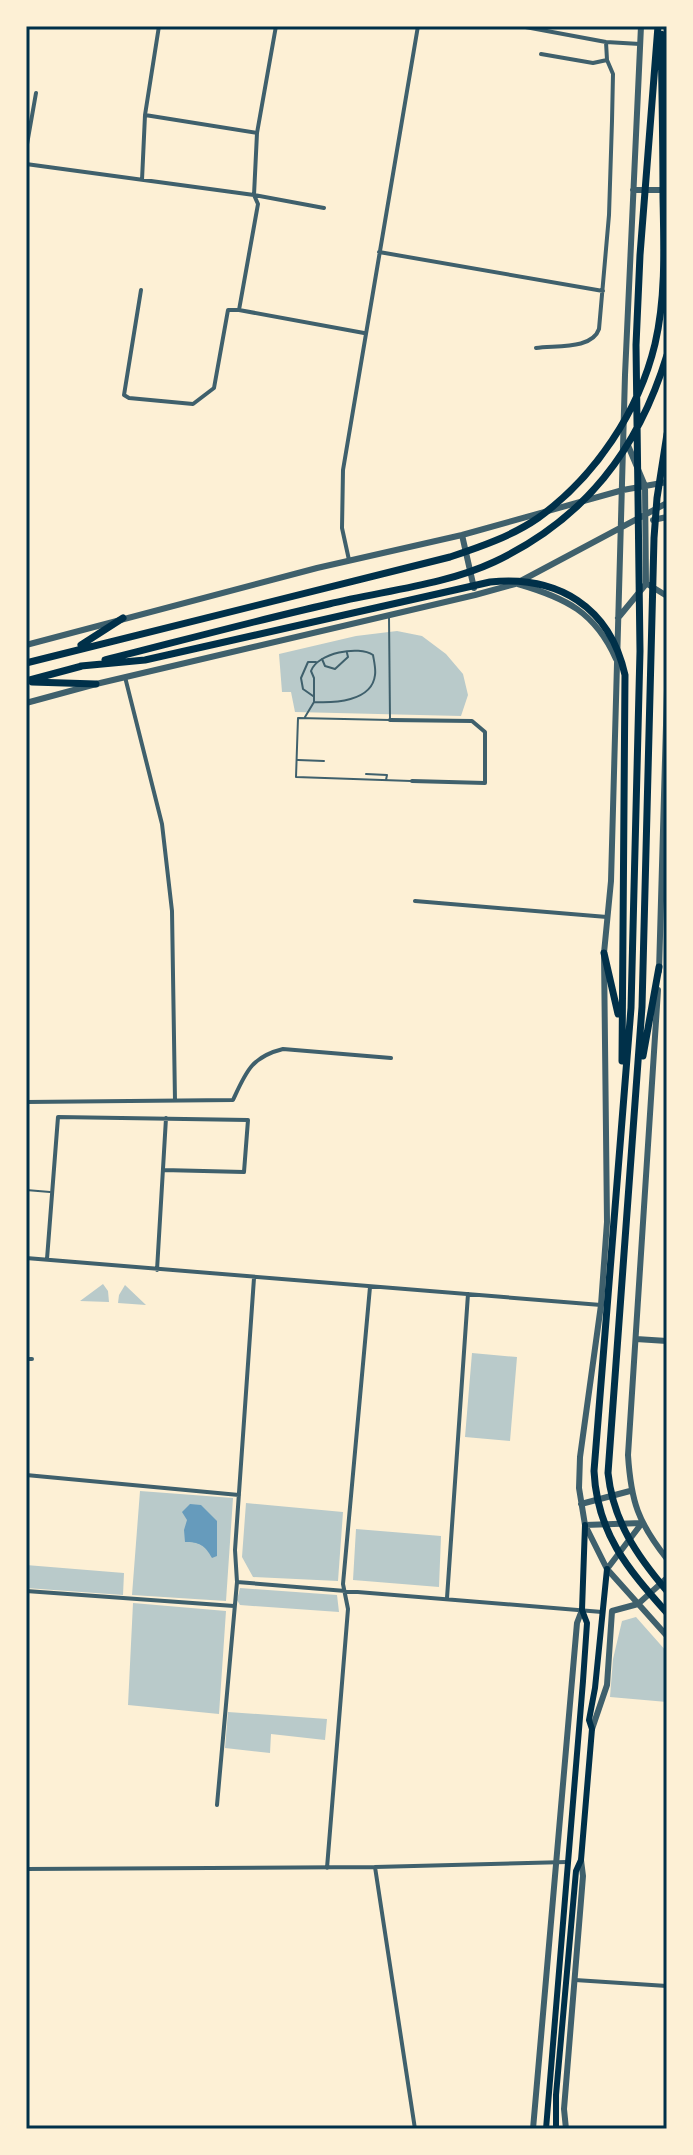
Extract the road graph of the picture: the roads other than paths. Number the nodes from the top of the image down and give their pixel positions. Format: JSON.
{"nodes":[{"id":1,"x":159,"y":26,"type":"edge"},
{"id":2,"x":276,"y":26,"type":"edge"},
{"id":3,"x":418,"y":26,"type":"edge"},
{"id":4,"x":520,"y":26,"type":"edge"},
{"id":5,"x":641,"y":26,"type":"edge"},
{"id":6,"x":659,"y":26,"type":"edge"},
{"id":7,"x":606,"y":42,"type":"junction"},
{"id":8,"x":640,"y":44,"type":"junction"},
{"id":9,"x":541,"y":54,"type":"dead end"},
{"id":10,"x":607,"y":60,"type":"junction"},
{"id":11,"x":36,"y":93,"type":"dead end"},
{"id":12,"x":145,"y":115,"type":"junction"},
{"id":13,"x":257,"y":133,"type":"junction"},
{"id":14,"x":26,"y":150,"type":"edge"},
{"id":15,"x":26,"y":164,"type":"edge"},
{"id":16,"x":142,"y":180,"type":"junction"},
{"id":17,"x":633,"y":190,"type":"junction"},
{"id":18,"x":667,"y":190,"type":"edge"},
{"id":19,"x":254,"y":195,"type":"junction"},
{"id":20,"x":324,"y":208,"type":"dead end"},
{"id":21,"x":379,"y":252,"type":"junction"},
{"id":22,"x":141,"y":290,"type":"dead end"},
{"id":23,"x":603,"y":291,"type":"junction"},
{"id":24,"x":239,"y":310,"type":"junction"},
{"id":25,"x":364,"y":333,"type":"junction"},
{"id":26,"x":536,"y":348,"type":"dead end"},
{"id":27,"x":667,"y":355,"type":"edge"},
{"id":28,"x":667,"y":434,"type":"edge"},
{"id":29,"x":624,"y":436,"type":"junction"},
{"id":30,"x":624,"y":445,"type":"junction"},
{"id":31,"x":667,"y":482,"type":"edge"},
{"id":32,"x":644,"y":484,"type":"junction"},
{"id":33,"x":623,"y":490,"type":"junction"},
{"id":34,"x":576,"y":503,"type":"junction"},
{"id":35,"x":667,"y":503,"type":"edge"},
{"id":36,"x":667,"y":517,"type":"edge"},
{"id":37,"x":646,"y":518,"type":"junction"},
{"id":38,"x":622,"y":527,"type":"junction"},
{"id":39,"x":462,"y":535,"type":"junction"},
{"id":40,"x":349,"y":560,"type":"junction"},
{"id":41,"x":515,"y":584,"type":"junction"},
{"id":42,"x":646,"y":584,"type":"junction"},
{"id":43,"x":475,"y":595,"type":"junction"},
{"id":44,"x":667,"y":596,"type":"edge"},
{"id":45,"x":389,"y":616,"type":"junction"},
{"id":46,"x":123,"y":618,"type":"junction"},
{"id":47,"x":618,"y":618,"type":"junction"},
{"id":48,"x":26,"y":645,"type":"edge"},
{"id":49,"x":75,"y":649,"type":"junction"},
{"id":50,"x":343,"y":653,"type":"junction"},
{"id":51,"x":322,"y":658,"type":"junction"},
{"id":52,"x":317,"y":662,"type":"junction"},
{"id":53,"x":617,"y":662,"type":"junction"},
{"id":54,"x":26,"y":663,"type":"edge"},
{"id":55,"x":81,"y":666,"type":"junction"},
{"id":56,"x":125,"y":677,"type":"junction"},
{"id":57,"x":26,"y":682,"type":"edge"},
{"id":58,"x":96,"y":684,"type":"junction"},
{"id":59,"x":667,"y":690,"type":"edge"},
{"id":60,"x":314,"y":696,"type":"junction"},
{"id":61,"x":314,"y":702,"type":"junction"},
{"id":62,"x":26,"y":703,"type":"edge"},
{"id":63,"x":304,"y":718,"type":"junction"},
{"id":64,"x":390,"y":720,"type":"junction"},
{"id":65,"x":297,"y":760,"type":"junction"},
{"id":66,"x":324,"y":761,"type":"dead end"},
{"id":67,"x":366,"y":774,"type":"dead end"},
{"id":68,"x":386,"y":780,"type":"junction"},
{"id":69,"x":412,"y":781,"type":"joint"},
{"id":70,"x":665,"y":871,"type":"edge"},
{"id":71,"x":415,"y":901,"type":"dead end"},
{"id":72,"x":607,"y":917,"type":"junction"},
{"id":73,"x":604,"y":953,"type":"junction"},
{"id":74,"x":659,"y":967,"type":"junction"},
{"id":75,"x":667,"y":1004,"type":"edge"},
{"id":76,"x":657,"y":1005,"type":"junction"},
{"id":77,"x":621,"y":1027,"type":"junction"},
{"id":78,"x":391,"y":1058,"type":"dead end"},
{"id":79,"x":637,"y":1090,"type":"junction"},
{"id":80,"x":623,"y":1095,"type":"junction"},
{"id":81,"x":175,"y":1101,"type":"junction"},
{"id":82,"x":26,"y":1102,"type":"edge"},
{"id":83,"x":166,"y":1118,"type":"junction"},
{"id":84,"x":163,"y":1170,"type":"junction"},
{"id":85,"x":26,"y":1190,"type":"edge"},
{"id":86,"x":52,"y":1192,"type":"junction"},
{"id":87,"x":26,"y":1258,"type":"edge"},
{"id":88,"x":47,"y":1260,"type":"junction"},
{"id":89,"x":157,"y":1270,"type":"junction"},
{"id":90,"x":254,"y":1278,"type":"junction"},
{"id":91,"x":370,"y":1287,"type":"junction"},
{"id":92,"x":468,"y":1294,"type":"junction"},
{"id":93,"x":601,"y":1305,"type":"junction"},
{"id":94,"x":636,"y":1339,"type":"junction"},
{"id":95,"x":667,"y":1341,"type":"edge"},
{"id":96,"x":26,"y":1475,"type":"edge"},
{"id":97,"x":630,"y":1491,"type":"junction"},
{"id":98,"x":239,"y":1495,"type":"junction"},
{"id":99,"x":581,"y":1504,"type":"junction"},
{"id":100,"x":642,"y":1523,"type":"junction"},
{"id":101,"x":585,"y":1525,"type":"junction"},
{"id":102,"x":667,"y":1559,"type":"edge"},
{"id":103,"x":607,"y":1569,"type":"junction"},
{"id":104,"x":667,"y":1578,"type":"edge"},
{"id":105,"x":237,"y":1582,"type":"junction"},
{"id":106,"x":344,"y":1590,"type":"junction"},
{"id":107,"x":26,"y":1591,"type":"edge"},
{"id":108,"x":667,"y":1591,"type":"edge"},
{"id":109,"x":447,"y":1598,"type":"junction"},
{"id":110,"x":638,"y":1604,"type":"junction"},
{"id":111,"x":234,"y":1606,"type":"junction"},
{"id":112,"x":582,"y":1610,"type":"junction"},
{"id":113,"x":602,"y":1612,"type":"junction"},
{"id":114,"x":667,"y":1613,"type":"edge"},
{"id":115,"x":667,"y":1636,"type":"edge"},
{"id":116,"x":592,"y":1729,"type":"junction"},
{"id":117,"x":217,"y":1805,"type":"dead end"},
{"id":118,"x":581,"y":1860,"type":"junction"},
{"id":119,"x":556,"y":1862,"type":"junction"},
{"id":120,"x":567,"y":1862,"type":"junction"},
{"id":121,"x":375,"y":1867,"type":"junction"},
{"id":122,"x":327,"y":1868,"type":"junction"},
{"id":123,"x":26,"y":1869,"type":"edge"},
{"id":124,"x":575,"y":1980,"type":"junction"},
{"id":125,"x":667,"y":1986,"type":"edge"},
{"id":126,"x":415,"y":2129,"type":"edge"},
{"id":127,"x":533,"y":2129,"type":"edge"},
{"id":128,"x":546,"y":2129,"type":"edge"},
{"id":129,"x":556,"y":2129,"type":"edge"},
{"id":130,"x":566,"y":2129,"type":"edge"}],
"edges":[{"from":1,"to":12,"type":"street"},
{"from":2,"to":13,"type":"street"},
{"from":3,"to":21,"type":"street"},
{"from":4,"to":7,"type":"street"},
{"from":5,"to":8,"type":"street"},
{"from":6,"to":49,"type":"highway"},
{"from":6,"to":80,"type":"highway"},
{"from":7,"to":8,"type":"street"},
{"from":7,"to":10,"type":"street"},
{"from":8,"to":17,"type":"street"},
{"from":9,"to":10,"type":"street"},
{"from":10,"to":23,"type":"street"},
{"from":11,"to":14,"type":"street"},
{"from":12,"to":13,"type":"street"},
{"from":12,"to":16,"type":"street"},
{"from":13,"to":19,"type":"street"},
{"from":15,"to":16,"type":"street"},
{"from":16,"to":19,"type":"street"},
{"from":17,"to":18,"type":"street"},
{"from":17,"to":29,"type":"street"},
{"from":19,"to":20,"type":"street"},
{"from":19,"to":24,"type":"street"},
{"from":21,"to":23,"type":"street"},
{"from":21,"to":25,"type":"street"},
{"from":22,"to":24,"type":"street"},
{"from":23,"to":26,"type":"street"},
{"from":24,"to":25,"type":"street"},
{"from":25,"to":40,"type":"street"},
{"from":27,"to":55,"type":"highway"},
{"from":28,"to":79,"type":"highway"},
{"from":29,"to":30,"type":"street"},
{"from":29,"to":32,"type":"street"},
{"from":30,"to":33,"type":"street"},
{"from":30,"to":34,"type":"street"},
{"from":31,"to":32,"type":"street"},
{"from":32,"to":33,"type":"street"},
{"from":32,"to":37,"type":"street"},
{"from":33,"to":34,"type":"street"},
{"from":33,"to":38,"type":"street"},
{"from":34,"to":39,"type":"street"},
{"from":35,"to":37,"type":"street"},
{"from":36,"to":37,"type":"street"},
{"from":37,"to":38,"type":"street"},
{"from":37,"to":42,"type":"street"},
{"from":38,"to":41,"type":"street"},
{"from":38,"to":47,"type":"street"},
{"from":39,"to":40,"type":"street"},
{"from":39,"to":43,"type":"street"},
{"from":40,"to":46,"type":"street"},
{"from":41,"to":43,"type":"street"},
{"from":41,"to":53,"type":"street"},
{"from":42,"to":44,"type":"street"},
{"from":42,"to":47,"type":"street"},
{"from":43,"to":45,"type":"street"},
{"from":45,"to":56,"type":"street"},
{"from":45,"to":64,"type":"lane"},
{"from":46,"to":48,"type":"street"},
{"from":46,"to":49,"type":"highway"},
{"from":47,"to":53,"type":"street"},
{"from":49,"to":54,"type":"highway"},
{"from":50,"to":51,"type":"lane"},
{"from":50,"to":51,"type":"lane"},
{"from":50,"to":61,"type":"lane"},
{"from":51,"to":52,"type":"lane"},
{"from":52,"to":60,"type":"lane"},
{"from":52,"to":60,"type":"lane"},
{"from":53,"to":72,"type":"street"},
{"from":55,"to":57,"type":"highway"},
{"from":55,"to":77,"type":"highway"},
{"from":56,"to":58,"type":"street"},
{"from":56,"to":81,"type":"street"},
{"from":57,"to":58,"type":"highway"},
{"from":58,"to":62,"type":"street"},
{"from":59,"to":70,"type":"street"},
{"from":60,"to":61,"type":"lane"},
{"from":61,"to":63,"type":"lane"},
{"from":63,"to":64,"type":"lane"},
{"from":63,"to":65,"type":"lane"},
{"from":64,"to":69,"type":"street"},
{"from":65,"to":66,"type":"lane"},
{"from":65,"to":68,"type":"lane"},
{"from":67,"to":68,"type":"lane"},
{"from":68,"to":69,"type":"lane"},
{"from":70,"to":74,"type":"street"},
{"from":71,"to":72,"type":"street"},
{"from":72,"to":73,"type":"street"},
{"from":73,"to":77,"type":"highway"},
{"from":73,"to":93,"type":"street"},
{"from":74,"to":76,"type":"street"},
{"from":74,"to":79,"type":"highway"},
{"from":75,"to":76,"type":"lane"},
{"from":76,"to":94,"type":"street"},
{"from":77,"to":80,"type":"highway"},
{"from":78,"to":81,"type":"street"},
{"from":79,"to":108,"type":"highway"},
{"from":80,"to":114,"type":"highway"},
{"from":81,"to":82,"type":"street"},
{"from":83,"to":84,"type":"street"},
{"from":83,"to":84,"type":"street"},
{"from":83,"to":86,"type":"street"},
{"from":84,"to":89,"type":"street"},
{"from":85,"to":86,"type":"lane"},
{"from":86,"to":88,"type":"street"},
{"from":87,"to":88,"type":"street"},
{"from":88,"to":89,"type":"street"},
{"from":89,"to":90,"type":"street"},
{"from":90,"to":91,"type":"street"},
{"from":90,"to":98,"type":"street"},
{"from":91,"to":92,"type":"street"},
{"from":91,"to":106,"type":"street"},
{"from":92,"to":93,"type":"street"},
{"from":92,"to":109,"type":"street"},
{"from":93,"to":99,"type":"street"},
{"from":94,"to":95,"type":"street"},
{"from":94,"to":97,"type":"street"},
{"from":96,"to":98,"type":"street"},
{"from":97,"to":99,"type":"street"},
{"from":97,"to":100,"type":"street"},
{"from":98,"to":105,"type":"street"},
{"from":99,"to":101,"type":"street"},
{"from":100,"to":101,"type":"street"},
{"from":100,"to":102,"type":"street"},
{"from":100,"to":103,"type":"street"},
{"from":101,"to":103,"type":"street"},
{"from":101,"to":112,"type":"main road"},
{"from":103,"to":110,"type":"street"},
{"from":103,"to":113,"type":"main road"},
{"from":104,"to":110,"type":"street"},
{"from":105,"to":106,"type":"street"},
{"from":105,"to":111,"type":"street"},
{"from":106,"to":109,"type":"street"},
{"from":106,"to":122,"type":"street"},
{"from":107,"to":111,"type":"street"},
{"from":109,"to":112,"type":"street"},
{"from":110,"to":115,"type":"street"},
{"from":110,"to":116,"type":"street"},
{"from":111,"to":117,"type":"street"},
{"from":112,"to":113,"type":"street"},
{"from":112,"to":119,"type":"street"},
{"from":112,"to":120,"type":"main road"},
{"from":113,"to":116,"type":"main road"},
{"from":116,"to":118,"type":"main road"},
{"from":118,"to":124,"type":"street"},
{"from":118,"to":129,"type":"main road"},
{"from":119,"to":120,"type":"street"},
{"from":119,"to":121,"type":"street"},
{"from":119,"to":127,"type":"street"},
{"from":120,"to":128,"type":"main road"},
{"from":121,"to":122,"type":"street"},
{"from":121,"to":126,"type":"street"},
{"from":122,"to":123,"type":"street"},
{"from":124,"to":125,"type":"street"},
{"from":124,"to":130,"type":"street"}]}
